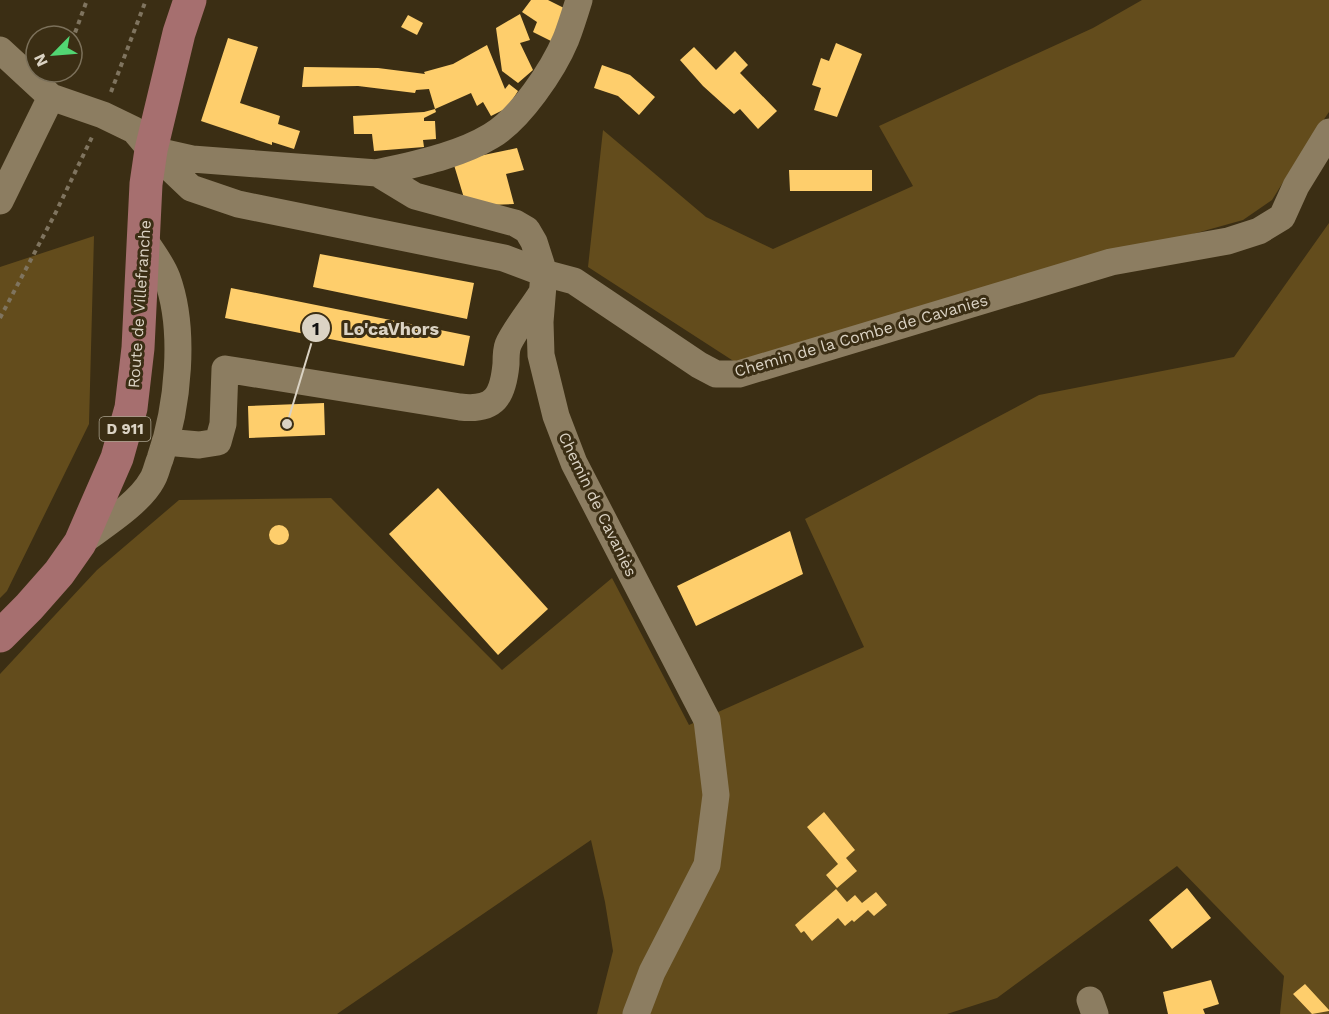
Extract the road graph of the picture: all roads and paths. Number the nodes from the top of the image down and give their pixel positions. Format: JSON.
{"nodes":[{"id":1,"x":87,"y":0,"type":"edge"},
{"id":2,"x":146,"y":0,"type":"edge"},
{"id":3,"x":190,"y":0,"type":"edge"},
{"id":4,"x":579,"y":0,"type":"edge"},
{"id":5,"x":78,"y":24,"type":"edge"},
{"id":6,"x":0,"y":50,"type":"edge"},
{"id":7,"x":51,"y":97,"type":"junction"},
{"id":8,"x":103,"y":114,"type":"junction"},
{"id":9,"x":1329,"y":132,"type":"edge"},
{"id":10,"x":151,"y":150,"type":"junction"},
{"id":11,"x":377,"y":173,"type":"junction"},
{"id":12,"x":0,"y":201,"type":"edge"},
{"id":13,"x":144,"y":239,"type":"junction"},
{"id":14,"x":543,"y":282,"type":"junction"},
{"id":15,"x":0,"y":318,"type":"edge"},
{"id":16,"x":165,"y":442,"type":"junction"},
{"id":17,"x":80,"y":543,"type":"junction"},
{"id":18,"x":0,"y":636,"type":"edge"},
{"id":19,"x":636,"y":1014,"type":"edge"}],
"edges":[{"from":1,"to":5,"type":"path"},
{"from":2,"to":8,"type":"path"},
{"from":3,"to":10,"type":"main road","number":"D 911"},
{"from":4,"to":11,"type":"street"},
{"from":6,"to":7,"type":"street"},
{"from":7,"to":8,"type":"street"},
{"from":7,"to":12,"type":"street"},
{"from":8,"to":10,"type":"street"},
{"from":8,"to":15,"type":"path"},
{"from":9,"to":14,"type":"street","name":"Chemin de la Combe de Cavanies"},
{"from":10,"to":11,"type":"street"},
{"from":10,"to":13,"type":"main road","name":"Route de Villefranche","number":"D 911"},
{"from":10,"to":14,"type":"street"},
{"from":11,"to":14,"type":"street"},
{"from":13,"to":16,"type":"street"},
{"from":13,"to":17,"type":"main road","name":"Route de Villefranche","number":"D 911"},
{"from":14,"to":16,"type":"street"},
{"from":14,"to":19,"type":"street","name":"Chemin de Cavaniès"},
{"from":16,"to":17,"type":"street"},
{"from":17,"to":18,"type":"main road","name":"Route de Villefranche","number":"D 911"}]}
